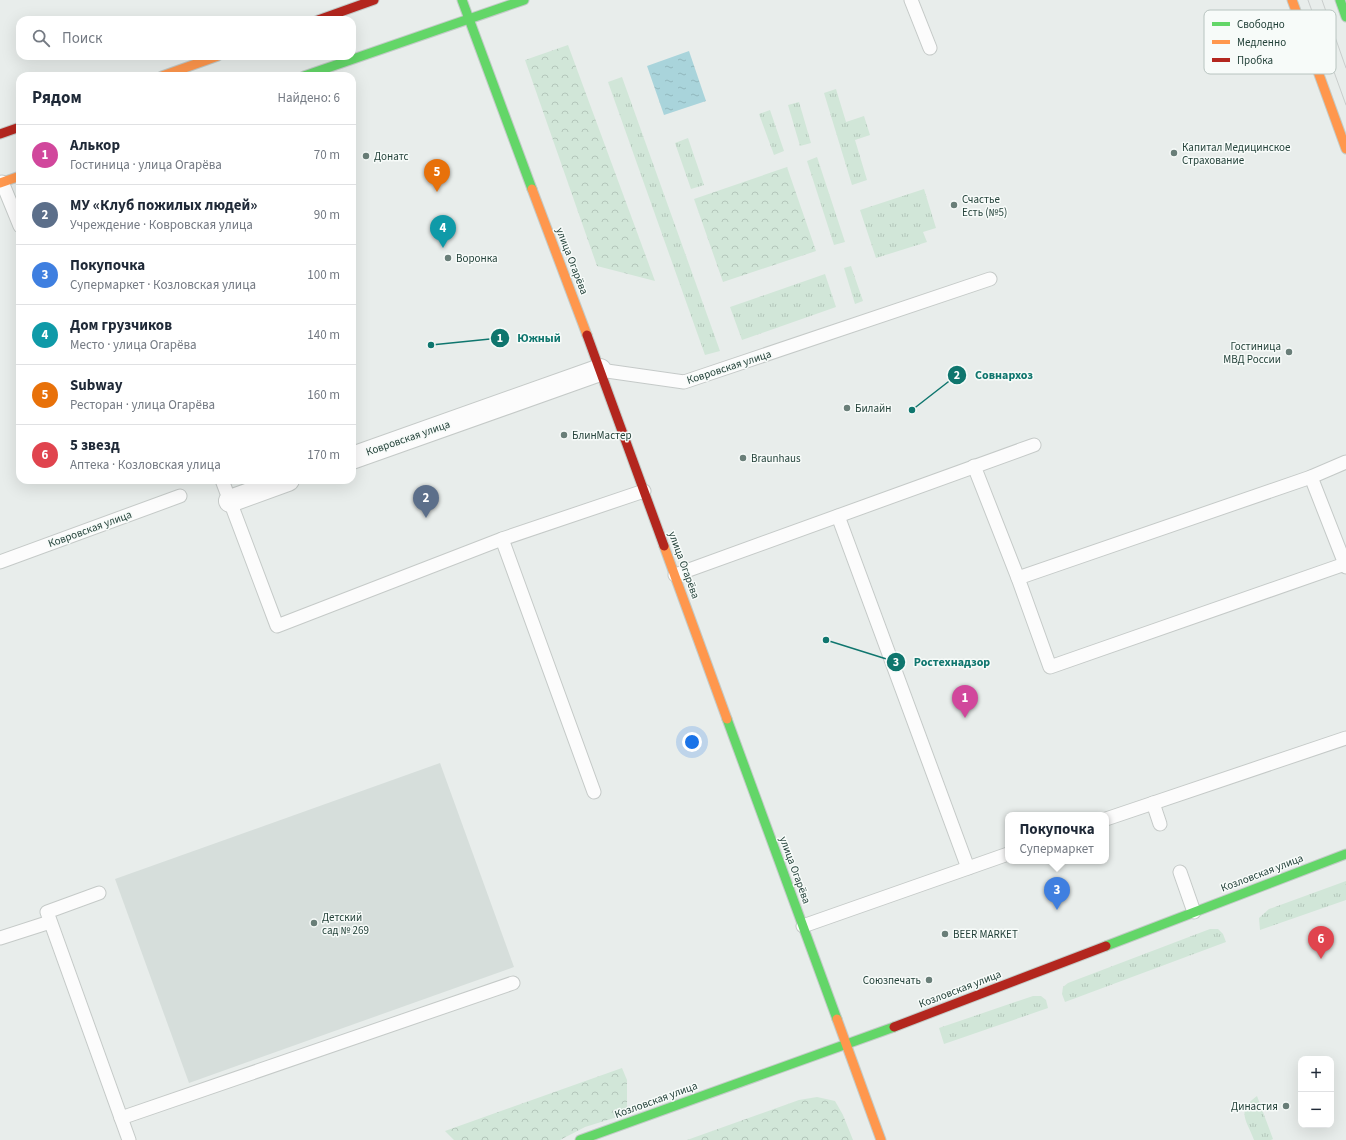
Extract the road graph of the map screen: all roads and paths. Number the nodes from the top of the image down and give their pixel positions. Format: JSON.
{"nodes":[{"id":1,"x":374,"y":0,"type":"edge"},
{"id":2,"x":462,"y":0,"type":"edge"},
{"id":3,"x":524,"y":0,"type":"edge"},
{"id":4,"x":911,"y":0,"type":"edge"},
{"id":5,"x":1292,"y":0,"type":"edge"},
{"id":6,"x":1340,"y":0,"type":"edge"},
{"id":7,"x":1296,"y":10,"type":"edge"},
{"id":8,"x":329,"y":16,"type":"edge"},
{"id":9,"x":1346,"y":17,"type":"edge"},
{"id":10,"x":469,"y":18,"type":"junction"},
{"id":11,"x":930,"y":48,"type":"dead end"},
{"id":12,"x":356,"y":58,"type":"edge"},
{"id":13,"x":207,"y":60,"type":"edge"},
{"id":14,"x":350,"y":60,"type":"edge"},
{"id":15,"x":173,"y":72,"type":"edge"},
{"id":16,"x":315,"y":72,"type":"edge"},
{"id":17,"x":1319,"y":74,"type":"edge"},
{"id":18,"x":16,"y":128,"type":"edge"},
{"id":19,"x":0,"y":134,"type":"edge"},
{"id":20,"x":1346,"y":149,"type":"edge"},
{"id":21,"x":16,"y":177,"type":"edge"},
{"id":22,"x":1,"y":182,"type":"edge"},
{"id":23,"x":16,"y":217,"type":"edge"},
{"id":24,"x":990,"y":279,"type":"dead end"},
{"id":25,"x":600,"y":370,"type":"junction"},
{"id":26,"x":1034,"y":445,"type":"dead end"},
{"id":27,"x":356,"y":457,"type":"edge"},
{"id":28,"x":1346,"y":462,"type":"edge"},
{"id":29,"x":974,"y":466,"type":"junction"},
{"id":30,"x":1311,"y":477,"type":"junction"},
{"id":31,"x":224,"y":484,"type":"edge"},
{"id":32,"x":277,"y":484,"type":"edge"},
{"id":33,"x":644,"y":492,"type":"junction"},
{"id":34,"x":180,"y":496,"type":"dead end"},
{"id":35,"x":230,"y":501,"type":"junction"},
{"id":36,"x":838,"y":516,"type":"junction"},
{"id":37,"x":502,"y":539,"type":"junction"},
{"id":38,"x":0,"y":562,"type":"edge"},
{"id":39,"x":1345,"y":565,"type":"edge"},
{"id":40,"x":675,"y":575,"type":"junction"},
{"id":41,"x":1018,"y":578,"type":"junction"},
{"id":42,"x":1346,"y":738,"type":"edge"},
{"id":43,"x":594,"y":792,"type":"dead end"},
{"id":44,"x":1153,"y":803,"type":"junction"},
{"id":45,"x":1109,"y":819,"type":"edge"},
{"id":46,"x":1160,"y":824,"type":"dead end"},
{"id":47,"x":1346,"y":854,"type":"edge"},
{"id":48,"x":1005,"y":855,"type":"edge"},
{"id":49,"x":968,"y":868,"type":"junction"},
{"id":50,"x":1180,"y":872,"type":"dead end"},
{"id":51,"x":99,"y":893,"type":"dead end"},
{"id":52,"x":1194,"y":912,"type":"junction"},
{"id":53,"x":50,"y":922,"type":"junction"},
{"id":54,"x":803,"y":926,"type":"junction"},
{"id":55,"x":0,"y":938,"type":"edge"},
{"id":56,"x":513,"y":983,"type":"dead end"},
{"id":57,"x":846,"y":1044,"type":"junction"},
{"id":58,"x":121,"y":1118,"type":"junction"},
{"id":59,"x":129,"y":1140,"type":"edge"},
{"id":60,"x":580,"y":1140,"type":"edge"},
{"id":61,"x":881,"y":1140,"type":"edge"}],
"edges":[{"from":1,"to":8,"type":"main road"},
{"from":2,"to":10,"type":"main road","name":"улица Огарёва"},
{"from":3,"to":10,"type":"main road"},
{"from":4,"to":11,"type":"lane"},
{"from":5,"to":7,"type":"main road"},
{"from":6,"to":9,"type":"main road"},
{"from":10,"to":12,"type":"main road"},
{"from":10,"to":25,"type":"main road","name":"улица Огарёва"},
{"from":13,"to":15,"type":"main road"},
{"from":14,"to":16,"type":"main road"},
{"from":17,"to":20,"type":"main road"},
{"from":18,"to":19,"type":"main road"},
{"from":21,"to":22,"type":"main road"},
{"from":22,"to":23,"type":"lane"},
{"from":24,"to":25,"type":"lane","name":"Ковровская улица"},
{"from":25,"to":27,"type":"street","name":"Ковровская улица"},
{"from":25,"to":33,"type":"main road","name":"улица Огарёва"},
{"from":26,"to":29,"type":"lane"},
{"from":28,"to":30,"type":"lane"},
{"from":29,"to":36,"type":"lane"},
{"from":29,"to":41,"type":"lane"},
{"from":30,"to":39,"type":"lane"},
{"from":30,"to":41,"type":"lane"},
{"from":31,"to":35,"type":"lane"},
{"from":32,"to":35,"type":"street"},
{"from":33,"to":37,"type":"lane"},
{"from":33,"to":40,"type":"main road","name":"улица Огарёва"},
{"from":34,"to":38,"type":"lane","name":"Ковровская улица"},
{"from":35,"to":37,"type":"lane"},
{"from":36,"to":40,"type":"lane"},
{"from":36,"to":49,"type":"lane"},
{"from":37,"to":43,"type":"lane"},
{"from":39,"to":41,"type":"lane"},
{"from":40,"to":54,"type":"main road","name":"улица Огарёва"},
{"from":42,"to":44,"type":"lane"},
{"from":44,"to":45,"type":"lane"},
{"from":44,"to":46,"type":"lane"},
{"from":47,"to":52,"type":"main road","name":"Козловская улица"},
{"from":48,"to":49,"type":"lane"},
{"from":49,"to":54,"type":"lane"},
{"from":50,"to":52,"type":"lane"},
{"from":51,"to":53,"type":"lane"},
{"from":52,"to":57,"type":"main road","name":"Козловская улица"},
{"from":53,"to":55,"type":"lane"},
{"from":53,"to":58,"type":"lane"},
{"from":54,"to":57,"type":"main road","name":"улица Огарёва"},
{"from":56,"to":58,"type":"lane"},
{"from":57,"to":60,"type":"main road","name":"Козловская улица"},
{"from":57,"to":61,"type":"main road","name":"улица Огарёва"},
{"from":58,"to":59,"type":"lane"}]}
